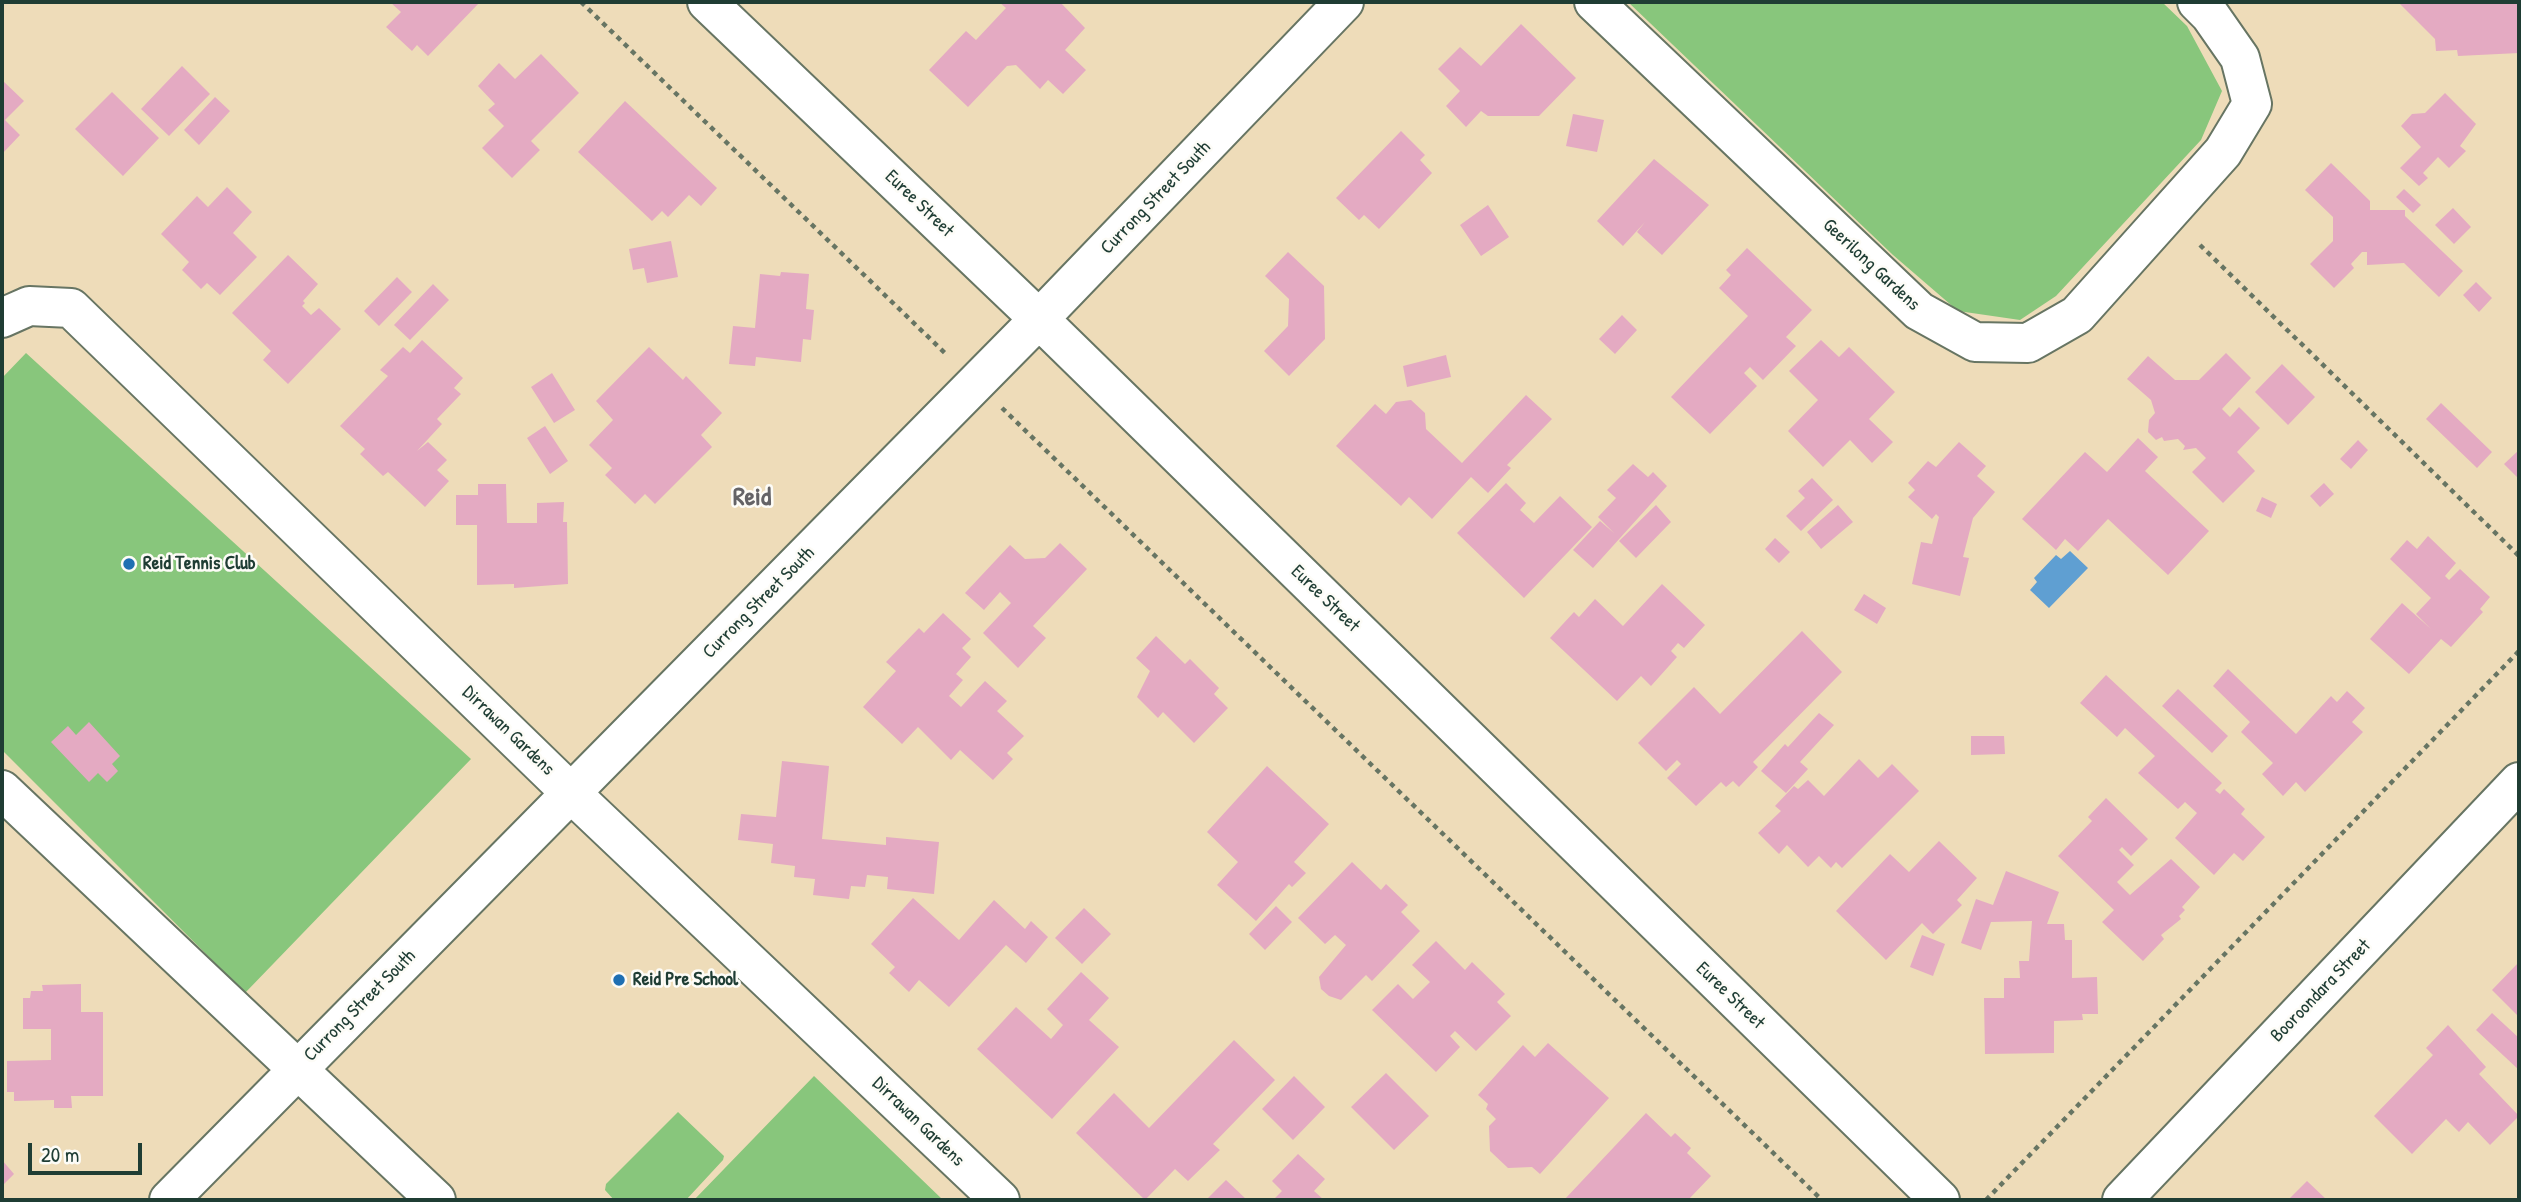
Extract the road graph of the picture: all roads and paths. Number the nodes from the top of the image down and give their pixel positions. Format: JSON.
{"nodes":[{"id":1,"x":581,"y":2,"type":"edge"},
{"id":2,"x":707,"y":2,"type":"edge"},
{"id":3,"x":1344,"y":2,"type":"edge"},
{"id":4,"x":1594,"y":2,"type":"edge"},
{"id":5,"x":2197,"y":2,"type":"edge"},
{"id":6,"x":2200,"y":245,"type":"dead end"},
{"id":7,"x":2,"y":318,"type":"edge"},
{"id":8,"x":1039,"y":319,"type":"junction"},
{"id":9,"x":976,"y":383,"type":"junction"},
{"id":10,"x":2519,"y":556,"type":"edge"},
{"id":11,"x":2519,"y":651,"type":"edge"},
{"id":12,"x":2519,"y":782,"type":"edge"},
{"id":13,"x":2,"y":790,"type":"edge"},
{"id":14,"x":571,"y":793,"type":"junction"},
{"id":15,"x":296,"y":1071,"type":"junction"},
{"id":16,"x":169,"y":1200,"type":"edge"},
{"id":17,"x":436,"y":1200,"type":"edge"},
{"id":18,"x":999,"y":1200,"type":"edge"},
{"id":19,"x":1822,"y":1200,"type":"edge"},
{"id":20,"x":1940,"y":1200,"type":"edge"},
{"id":21,"x":1986,"y":1200,"type":"edge"},
{"id":22,"x":2122,"y":1200,"type":"edge"}],
"edges":[{"from":1,"to":9,"type":"path"},
{"from":2,"to":8,"type":"street","name":"Euree Street"},
{"from":3,"to":8,"type":"street","name":"Currong Street South"},
{"from":4,"to":5,"type":"street","name":"Geerilong Gardens"},
{"from":6,"to":10,"type":"path"},
{"from":7,"to":14,"type":"street","name":"Dirrawan Gardens"},
{"from":8,"to":9,"type":"street","name":"Currong Street South"},
{"from":8,"to":20,"type":"street","name":"Euree Street"},
{"from":9,"to":14,"type":"street","name":"Currong Street South"},
{"from":9,"to":19,"type":"path"},
{"from":11,"to":21,"type":"path"},
{"from":12,"to":22,"type":"street","name":"Booroondara Street"},
{"from":13,"to":15,"type":"street"},
{"from":14,"to":15,"type":"street","name":"Currong Street South"},
{"from":14,"to":18,"type":"street","name":"Dirrawan Gardens"},
{"from":15,"to":16,"type":"street","name":"Currong Street South"},
{"from":15,"to":17,"type":"street"}]}
